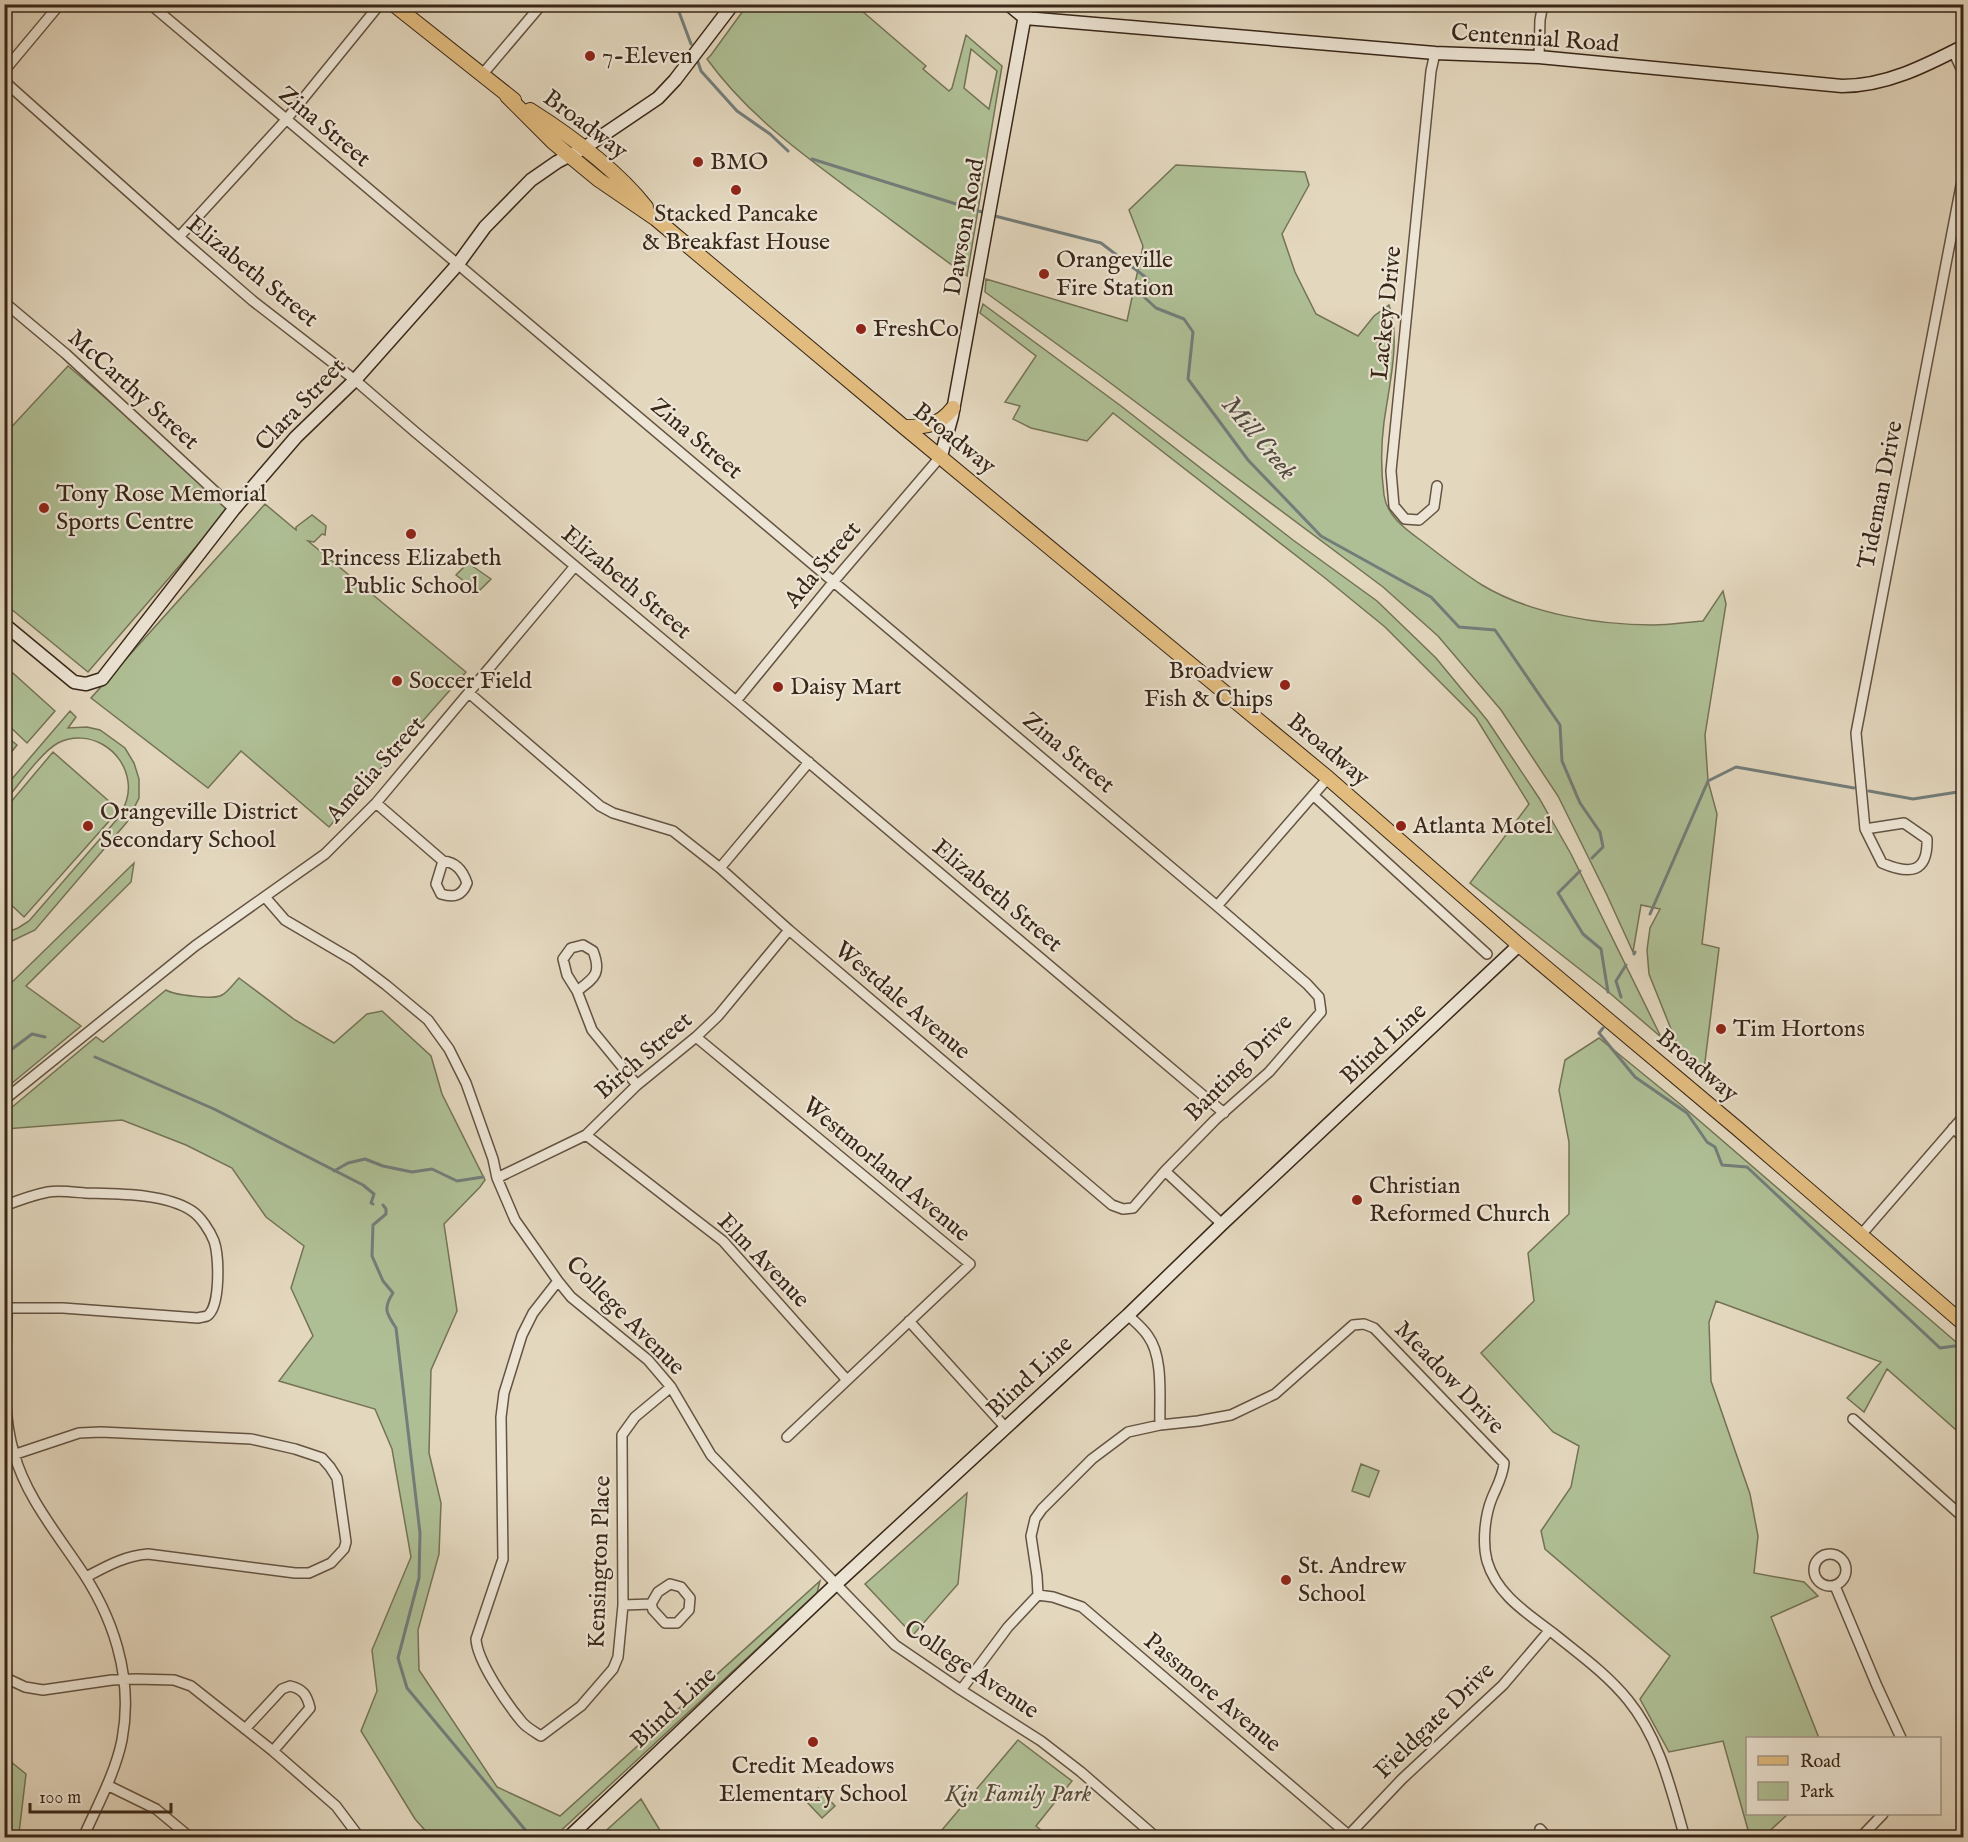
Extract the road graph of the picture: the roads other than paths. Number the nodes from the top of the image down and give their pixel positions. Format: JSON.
{"nodes":[{"id":1,"x":60,"y":4,"type":"edge"},
{"id":2,"x":150,"y":4,"type":"edge"},
{"id":3,"x":380,"y":4,"type":"edge"},
{"id":4,"x":393,"y":4,"type":"edge"},
{"id":5,"x":542,"y":4,"type":"edge"},
{"id":6,"x":733,"y":4,"type":"edge"},
{"id":7,"x":1008,"y":4,"type":"edge"},
{"id":8,"x":1027,"y":4,"type":"edge"},
{"id":9,"x":1543,"y":4,"type":"edge"},
{"id":10,"x":1025,"y":18,"type":"junction"},
{"id":11,"x":1958,"y":48,"type":"edge"},
{"id":12,"x":1435,"y":53,"type":"junction"},
{"id":13,"x":1539,"y":57,"type":"junction"},
{"id":14,"x":4,"y":71,"type":"edge"},
{"id":15,"x":1964,"y":75,"type":"edge"},
{"id":16,"x":481,"y":76,"type":"junction"},
{"id":17,"x":4,"y":81,"type":"edge"},
{"id":18,"x":507,"y":96,"type":"junction"},
{"id":19,"x":285,"y":121,"type":"junction"},
{"id":20,"x":584,"y":148,"type":"junction"},
{"id":21,"x":570,"y":156,"type":"junction"},
{"id":22,"x":1964,"y":170,"type":"edge"},
{"id":23,"x":656,"y":219,"type":"junction"},
{"id":24,"x":179,"y":237,"type":"junction"},
{"id":25,"x":458,"y":264,"type":"junction"},
{"id":26,"x":5,"y":304,"type":"edge"},
{"id":27,"x":356,"y":380,"type":"junction"},
{"id":28,"x":953,"y":408,"type":"junction"},
{"id":29,"x":904,"y":427,"type":"junction"},
{"id":30,"x":941,"y":456,"type":"junction"},
{"id":31,"x":1437,"y":486,"type":"dead end"},
{"id":32,"x":234,"y":508,"type":"junction"},
{"id":33,"x":575,"y":566,"type":"junction"},
{"id":34,"x":834,"y":581,"type":"junction"},
{"id":35,"x":4,"y":624,"type":"edge"},
{"id":36,"x":469,"y":693,"type":"junction"},
{"id":37,"x":736,"y":701,"type":"junction"},
{"id":38,"x":809,"y":762,"type":"junction"},
{"id":39,"x":1328,"y":778,"type":"junction"},
{"id":40,"x":1313,"y":795,"type":"junction"},
{"id":41,"x":376,"y":803,"type":"junction"},
{"id":42,"x":1865,"y":829,"type":"junction"},
{"id":43,"x":443,"y":861,"type":"dead end"},
{"id":44,"x":720,"y":868,"type":"junction"},
{"id":45,"x":265,"y":897,"type":"junction"},
{"id":46,"x":1216,"y":906,"type":"junction"},
{"id":47,"x":789,"y":930,"type":"junction"},
{"id":48,"x":1519,"y":945,"type":"junction"},
{"id":49,"x":1487,"y":954,"type":"dead end"},
{"id":50,"x":577,"y":992,"type":"junction"},
{"id":51,"x":696,"y":1037,"type":"junction"},
{"id":52,"x":637,"y":1085,"type":"junction"},
{"id":53,"x":4,"y":1100,"type":"edge"},
{"id":54,"x":1224,"y":1113,"type":"junction"},
{"id":55,"x":1964,"y":1116,"type":"edge"},
{"id":56,"x":1953,"y":1128,"type":"junction"},
{"id":57,"x":586,"y":1135,"type":"junction"},
{"id":58,"x":1964,"y":1138,"type":"edge"},
{"id":59,"x":1165,"y":1171,"type":"junction"},
{"id":60,"x":497,"y":1178,"type":"junction"},
{"id":61,"x":4,"y":1206,"type":"edge"},
{"id":62,"x":1222,"y":1224,"type":"junction"},
{"id":63,"x":1860,"y":1236,"type":"junction"},
{"id":64,"x":558,"y":1281,"type":"junction"},
{"id":65,"x":4,"y":1295,"type":"edge"},
{"id":66,"x":7,"y":1308,"type":"junction"},
{"id":67,"x":1128,"y":1315,"type":"junction"},
{"id":68,"x":909,"y":1321,"type":"junction"},
{"id":69,"x":1964,"y":1324,"type":"edge"},
{"id":70,"x":846,"y":1379,"type":"junction"},
{"id":71,"x":671,"y":1387,"type":"junction"},
{"id":72,"x":1853,"y":1419,"type":"dead end"},
{"id":73,"x":1160,"y":1425,"type":"junction"},
{"id":74,"x":1006,"y":1428,"type":"junction"},
{"id":75,"x":787,"y":1437,"type":"dead end"},
{"id":76,"x":9,"y":1456,"type":"edge"},
{"id":77,"x":1964,"y":1518,"type":"edge"},
{"id":78,"x":86,"y":1577,"type":"junction"},
{"id":79,"x":835,"y":1585,"type":"junction"},
{"id":80,"x":1835,"y":1586,"type":"dead end"},
{"id":81,"x":1038,"y":1595,"type":"junction"},
{"id":82,"x":651,"y":1604,"type":"junction"},
{"id":83,"x":623,"y":1605,"type":"junction"},
{"id":84,"x":1550,"y":1630,"type":"junction"},
{"id":85,"x":4,"y":1674,"type":"edge"},
{"id":86,"x":124,"y":1680,"type":"junction"},
{"id":87,"x":961,"y":1690,"type":"junction"},
{"id":88,"x":245,"y":1729,"type":"junction"},
{"id":89,"x":1901,"y":1737,"type":"edge"},
{"id":90,"x":273,"y":1751,"type":"junction"},
{"id":91,"x":107,"y":1785,"type":"junction"},
{"id":92,"x":1882,"y":1815,"type":"edge"},
{"id":93,"x":1540,"y":1828,"type":"dead end"},
{"id":94,"x":1349,"y":1836,"type":"edge"},
{"id":95,"x":83,"y":1838,"type":"edge"},
{"id":96,"x":191,"y":1838,"type":"edge"},
{"id":97,"x":360,"y":1838,"type":"edge"},
{"id":98,"x":568,"y":1838,"type":"edge"},
{"id":99,"x":1157,"y":1838,"type":"edge"},
{"id":100,"x":1548,"y":1838,"type":"edge"},
{"id":101,"x":1685,"y":1838,"type":"edge"},
{"id":102,"x":1860,"y":1838,"type":"edge"}],
"edges":[{"from":1,"to":14,"type":"street"},
{"from":2,"to":19,"type":"street","name":"Zina Street"},
{"from":3,"to":19,"type":"street"},
{"from":4,"to":16,"type":"main road","name":"Broadway"},
{"from":5,"to":16,"type":"street"},
{"from":6,"to":20,"type":"street","name":"Clara Street"},
{"from":7,"to":10,"type":"street"},
{"from":8,"to":10,"type":"street","name":"Dawson Road"},
{"from":9,"to":13,"type":"street"},
{"from":10,"to":12,"type":"street","name":"Centennial Road"},
{"from":10,"to":28,"type":"street","name":"Dawson Road"},
{"from":11,"to":13,"type":"street","name":"Centennial Road"},
{"from":11,"to":15,"type":"street"},
{"from":12,"to":13,"type":"street","name":"Centennial Road"},
{"from":12,"to":31,"type":"street","name":"Lackey Drive"},
{"from":16,"to":18,"type":"main road","name":"Broadway"},
{"from":17,"to":24,"type":"street","name":"Elizabeth Street"},
{"from":18,"to":20,"type":"main road","name":"Broadway"},
{"from":18,"to":21,"type":"main road","name":"Broadway"},
{"from":19,"to":24,"type":"street"},
{"from":19,"to":25,"type":"street","name":"Zina Street"},
{"from":20,"to":21,"type":"street","name":"Clara Street"},
{"from":20,"to":23,"type":"main road","name":"Broadway"},
{"from":21,"to":23,"type":"main road","name":"Broadway"},
{"from":21,"to":25,"type":"street","name":"Clara Street"},
{"from":22,"to":42,"type":"street","name":"Tideman Drive"},
{"from":23,"to":29,"type":"main road","name":"Broadway"},
{"from":24,"to":27,"type":"street","name":"Elizabeth Street"},
{"from":25,"to":27,"type":"street","name":"Clara Street"},
{"from":25,"to":34,"type":"street","name":"Zina Street"},
{"from":26,"to":32,"type":"street","name":"McCarthy Street"},
{"from":27,"to":32,"type":"street","name":"Clara Street"},
{"from":27,"to":33,"type":"street","name":"Elizabeth Street"},
{"from":28,"to":29,"type":"main road"},
{"from":28,"to":30,"type":"street","name":"Dawson Road"},
{"from":29,"to":30,"type":"main road","name":"Broadway"},
{"from":30,"to":34,"type":"street","name":"Ada Street"},
{"from":30,"to":39,"type":"main road","name":"Broadway"},
{"from":32,"to":35,"type":"street","name":"Clara Street"},
{"from":33,"to":36,"type":"street","name":"Amelia Street"},
{"from":33,"to":37,"type":"street","name":"Elizabeth Street"},
{"from":34,"to":37,"type":"street","name":"Ada Street"},
{"from":34,"to":46,"type":"street","name":"Zina Street"},
{"from":36,"to":41,"type":"street","name":"Amelia Street"},
{"from":36,"to":44,"type":"street","name":"Westdale Avenue"},
{"from":37,"to":38,"type":"street","name":"Elizabeth Street"},
{"from":38,"to":44,"type":"street"},
{"from":38,"to":54,"type":"street","name":"Elizabeth Street"},
{"from":39,"to":40,"type":"street"},
{"from":39,"to":48,"type":"main road","name":"Broadway"},
{"from":40,"to":46,"type":"street"},
{"from":40,"to":49,"type":"street"},
{"from":41,"to":43,"type":"street"},
{"from":41,"to":45,"type":"street","name":"Amelia Street"},
{"from":42,"to":42,"type":"street","name":"Tideman Drive"},
{"from":44,"to":47,"type":"street","name":"Westdale Avenue"},
{"from":45,"to":53,"type":"street","name":"Amelia Street"},
{"from":45,"to":60,"type":"street","name":"College Avenue"},
{"from":46,"to":54,"type":"street","name":"Banting Drive"},
{"from":47,"to":51,"type":"street","name":"Birch Street"},
{"from":47,"to":59,"type":"street","name":"Westdale Avenue"},
{"from":48,"to":62,"type":"street","name":"Blind Line"},
{"from":48,"to":63,"type":"main road","name":"Broadway"},
{"from":50,"to":50,"type":"street"},
{"from":50,"to":52,"type":"street"},
{"from":51,"to":52,"type":"street","name":"Birch Street"},
{"from":51,"to":68,"type":"street","name":"Westmorland Avenue"},
{"from":52,"to":57,"type":"street","name":"Birch Street"},
{"from":54,"to":59,"type":"street","name":"Banting Drive"},
{"from":55,"to":56,"type":"street"},
{"from":56,"to":58,"type":"street"},
{"from":56,"to":63,"type":"street"},
{"from":57,"to":60,"type":"street","name":"Birch Street"},
{"from":57,"to":70,"type":"street","name":"Elm Avenue"},
{"from":59,"to":62,"type":"street"},
{"from":60,"to":64,"type":"street","name":"College Avenue"},
{"from":61,"to":66,"type":"street"},
{"from":62,"to":67,"type":"street","name":"Blind Line"},
{"from":63,"to":69,"type":"main road","name":"Broadway"},
{"from":64,"to":71,"type":"street","name":"College Avenue"},
{"from":64,"to":83,"type":"street","name":"Kensington Place"},
{"from":65,"to":66,"type":"street"},
{"from":66,"to":76,"type":"street"},
{"from":67,"to":73,"type":"street"},
{"from":67,"to":74,"type":"street","name":"Blind Line"},
{"from":68,"to":70,"type":"street","name":"Westmorland Avenue"},
{"from":68,"to":74,"type":"street"},
{"from":70,"to":75,"type":"street","name":"Westmorland Avenue"},
{"from":71,"to":79,"type":"street","name":"College Avenue"},
{"from":71,"to":83,"type":"street","name":"Kensington Place"},
{"from":72,"to":77,"type":"street"},
{"from":73,"to":81,"type":"street","name":"Meadow Drive"},
{"from":73,"to":84,"type":"street","name":"Meadow Drive"},
{"from":74,"to":79,"type":"street","name":"Blind Line"},
{"from":76,"to":78,"type":"street"},
{"from":76,"to":78,"type":"street"},
{"from":78,"to":86,"type":"street"},
{"from":79,"to":87,"type":"street","name":"College Avenue"},
{"from":79,"to":98,"type":"street","name":"Blind Line"},
{"from":80,"to":89,"type":"street"},
{"from":81,"to":87,"type":"street"},
{"from":81,"to":94,"type":"street","name":"Passmore Avenue"},
{"from":82,"to":82,"type":"street"},
{"from":82,"to":83,"type":"street"},
{"from":84,"to":94,"type":"street","name":"Fieldgate Drive"},
{"from":84,"to":101,"type":"street","name":"Meadow Drive"},
{"from":85,"to":86,"type":"street"},
{"from":86,"to":88,"type":"street"},
{"from":86,"to":91,"type":"street"},
{"from":87,"to":99,"type":"street","name":"College Avenue"},
{"from":88,"to":90,"type":"street"},
{"from":88,"to":90,"type":"street"},
{"from":90,"to":97,"type":"street"},
{"from":91,"to":95,"type":"street"},
{"from":91,"to":96,"type":"street"},
{"from":92,"to":102,"type":"street"},
{"from":93,"to":100,"type":"street"}]}
